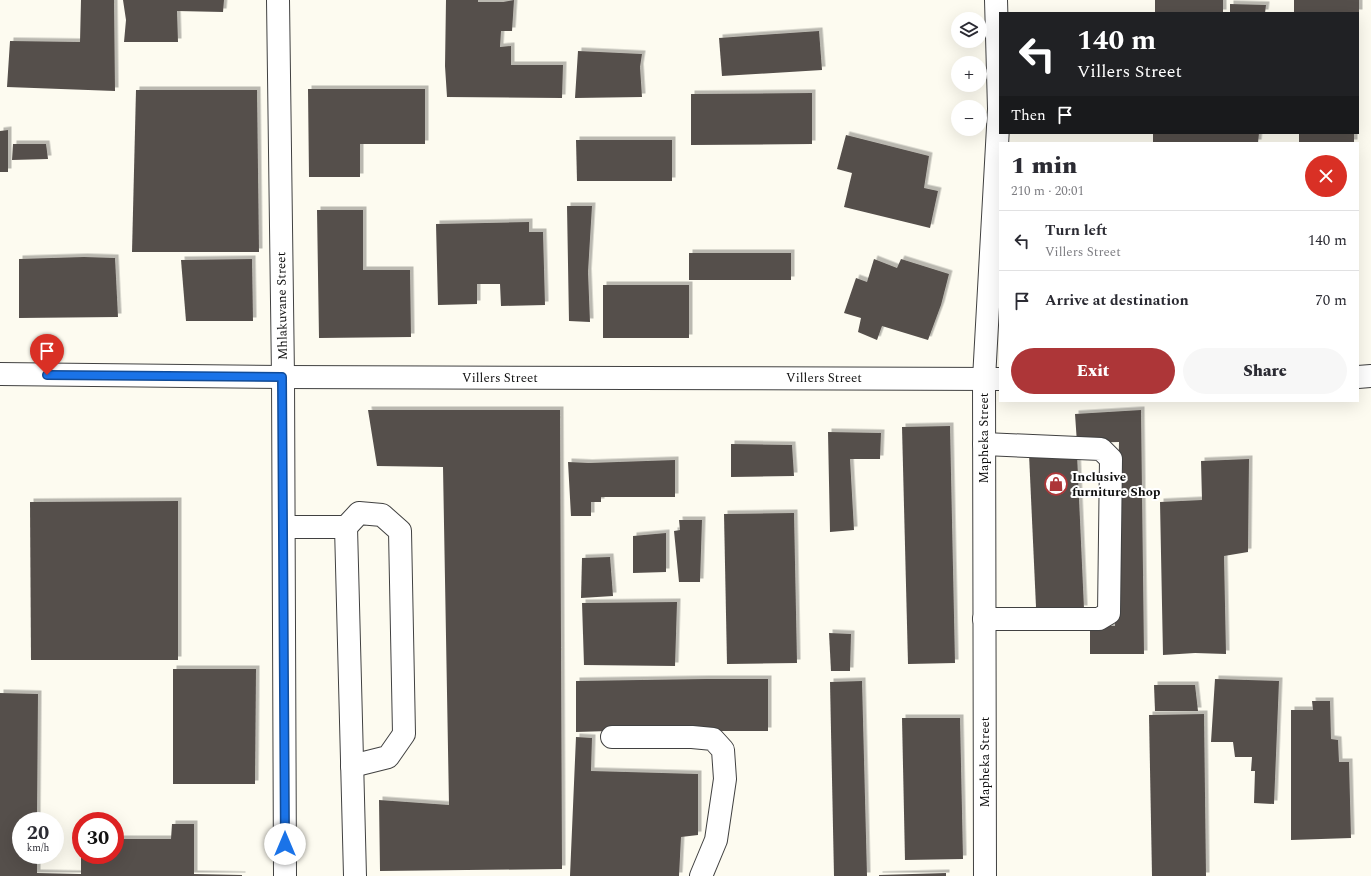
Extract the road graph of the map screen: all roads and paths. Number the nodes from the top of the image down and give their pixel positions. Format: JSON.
{"nodes":[{"id":1,"x":278,"y":0,"type":"edge"},
{"id":2,"x":996,"y":0,"type":"edge"},
{"id":3,"x":0,"y":374,"type":"edge"},
{"id":4,"x":1359,"y":376,"type":"edge"},
{"id":5,"x":1371,"y":376,"type":"edge"},
{"id":6,"x":282,"y":377,"type":"junction"},
{"id":7,"x":992,"y":379,"type":"edge"},
{"id":8,"x":984,"y":444,"type":"junction"},
{"id":9,"x":284,"y":527,"type":"junction"},
{"id":10,"x":346,"y":527,"type":"junction"},
{"id":11,"x":984,"y":619,"type":"junction"},
{"id":12,"x":612,"y":736,"type":"dead end"},
{"id":13,"x":352,"y":766,"type":"junction"},
{"id":14,"x":285,"y":876,"type":"edge"},
{"id":15,"x":355,"y":876,"type":"edge"},
{"id":16,"x":702,"y":876,"type":"edge"},
{"id":17,"x":985,"y":876,"type":"edge"}],
"edges":[{"from":1,"to":6,"type":"street","name":"Mhlakuvane Street"},
{"from":2,"to":7,"type":"street","name":"Mapheka Street"},
{"from":3,"to":6,"type":"street","name":"Villers Street"},
{"from":4,"to":5,"type":"street"},
{"from":6,"to":7,"type":"street","name":"Villers Street"},
{"from":6,"to":9,"type":"street","name":"Mhlakuvane Street"},
{"from":7,"to":8,"type":"street","name":"Mapheka Street"},
{"from":8,"to":11,"type":"street","name":"Mapheka Street"},
{"from":8,"to":11,"type":"street"},
{"from":9,"to":10,"type":"street"},
{"from":9,"to":14,"type":"street","name":"Mhlakuvane Street"},
{"from":10,"to":13,"type":"street"},
{"from":10,"to":13,"type":"street"},
{"from":11,"to":17,"type":"street","name":"Mapheka Street"},
{"from":12,"to":16,"type":"street"},
{"from":13,"to":15,"type":"street"}]}
